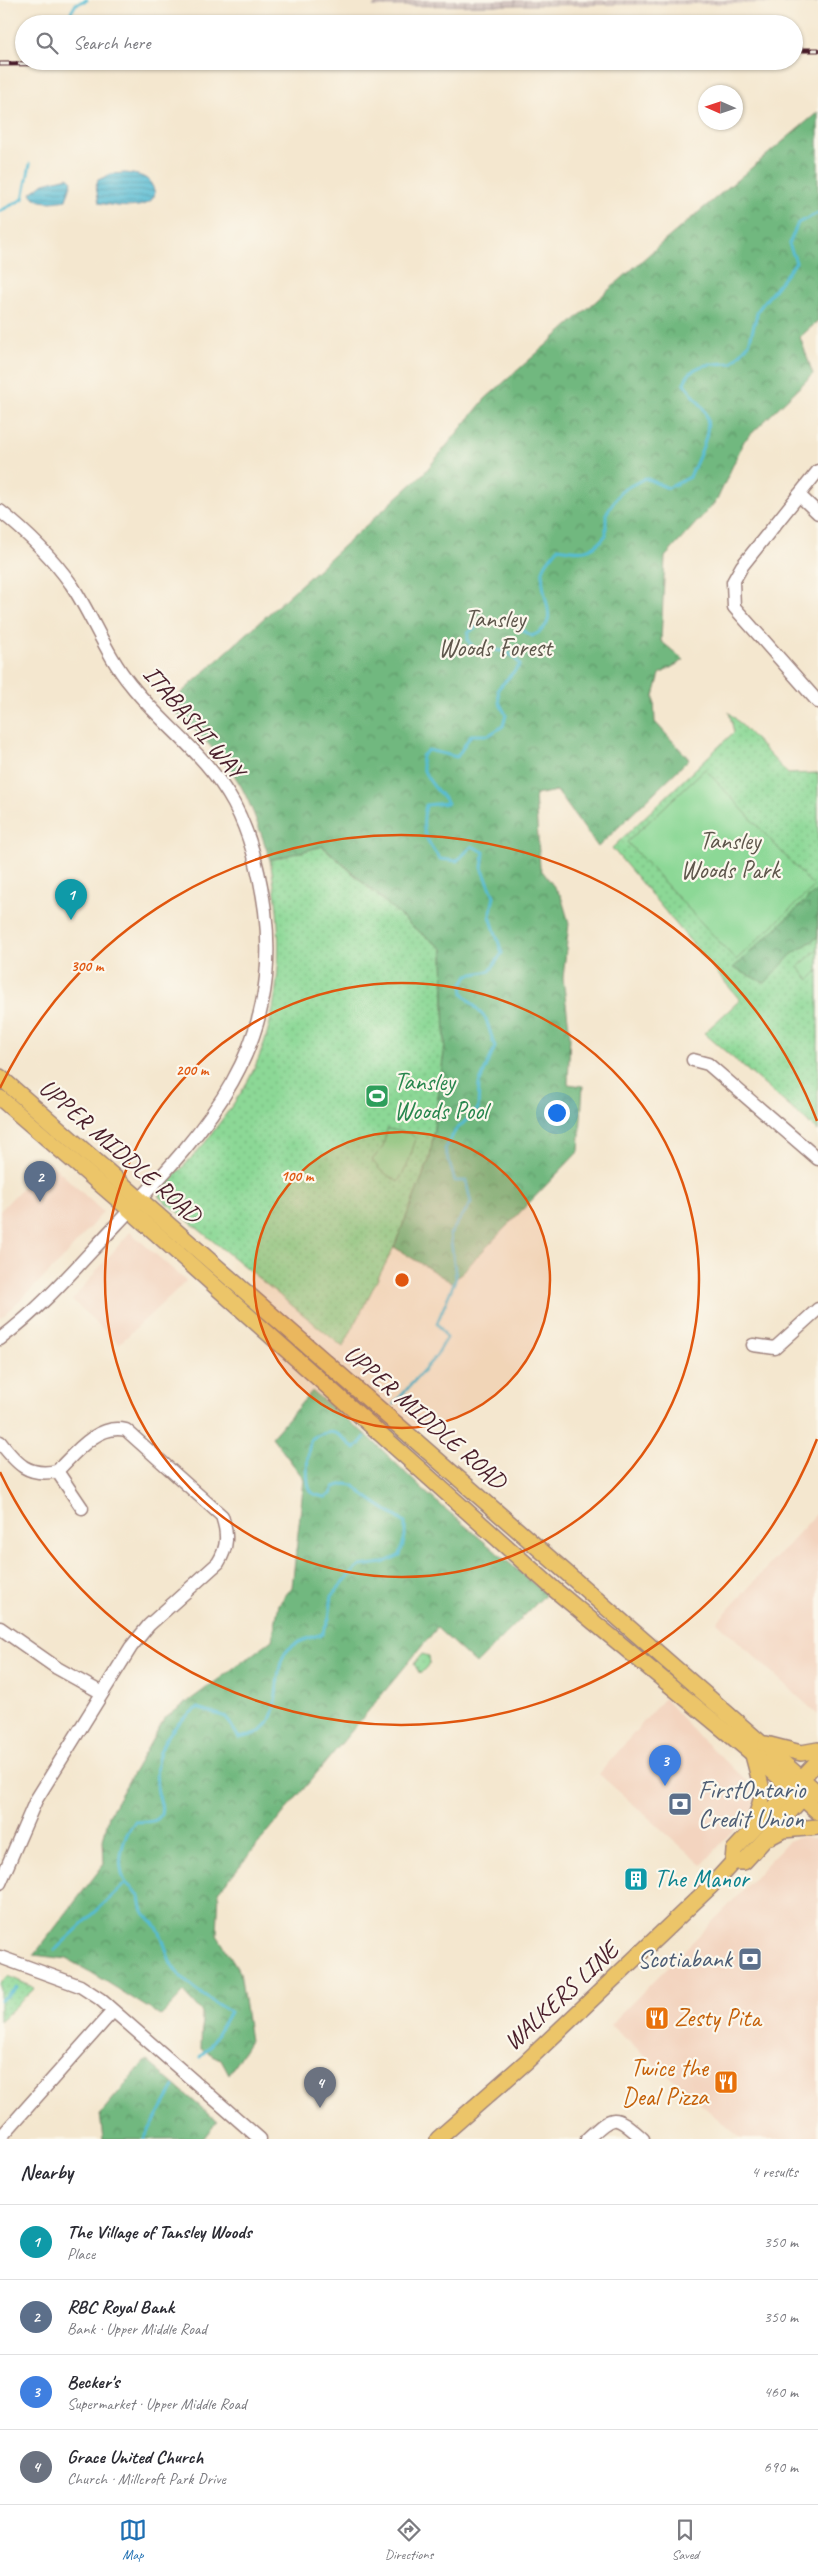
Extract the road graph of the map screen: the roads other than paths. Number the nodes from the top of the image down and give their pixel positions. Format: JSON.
{"nodes":[{"id":1,"x":818,"y":471,"type":"edge"},
{"id":2,"x":799,"y":496,"type":"junction"},
{"id":3,"x":0,"y":512,"type":"edge"},
{"id":4,"x":818,"y":513,"type":"edge"},
{"id":5,"x":818,"y":702,"type":"edge"},
{"id":6,"x":693,"y":1060,"type":"dead end"},
{"id":7,"x":0,"y":1077,"type":"edge"},
{"id":8,"x":0,"y":1098,"type":"edge"},
{"id":9,"x":818,"y":1159,"type":"edge"},
{"id":10,"x":134,"y":1204,"type":"junction"},
{"id":11,"x":818,"y":1309,"type":"edge"},
{"id":12,"x":0,"y":1340,"type":"edge"},
{"id":13,"x":753,"y":1345,"type":"dead end"},
{"id":14,"x":0,"y":1442,"type":"edge"},
{"id":15,"x":57,"y":1472,"type":"junction"},
{"id":16,"x":82,"y":1508,"type":"dead end"},
{"id":17,"x":556,"y":1564,"type":"junction"},
{"id":18,"x":543,"y":1579,"type":"junction"},
{"id":19,"x":0,"y":1628,"type":"edge"},
{"id":20,"x":102,"y":1693,"type":"junction"},
{"id":21,"x":758,"y":1748,"type":"junction"},
{"id":22,"x":818,"y":1750,"type":"edge"},
{"id":23,"x":818,"y":1761,"type":"edge"},
{"id":24,"x":813,"y":1785,"type":"edge"},
{"id":25,"x":796,"y":1794,"type":"junction"},
{"id":26,"x":818,"y":1812,"type":"edge"},
{"id":27,"x":818,"y":1827,"type":"edge"},
{"id":28,"x":749,"y":1835,"type":"junction"},
{"id":29,"x":764,"y":1840,"type":"junction"},
{"id":30,"x":733,"y":1862,"type":"junction"},
{"id":31,"x":0,"y":1883,"type":"edge"},
{"id":32,"x":0,"y":1957,"type":"edge"},
{"id":33,"x":113,"y":2011,"type":"junction"},
{"id":34,"x":0,"y":2138,"type":"edge"},
{"id":35,"x":260,"y":2139,"type":"edge"},
{"id":36,"x":438,"y":2139,"type":"edge"},
{"id":37,"x":587,"y":2139,"type":"edge"},
{"id":38,"x":643,"y":2139,"type":"edge"}],
"edges":[{"from":1,"to":2,"type":"street"},
{"from":2,"to":4,"type":"street"},
{"from":2,"to":5,"type":"street"},
{"from":3,"to":10,"type":"street","name":"ITABASHI WAY"},
{"from":6,"to":9,"type":"street"},
{"from":7,"to":10,"type":"main road","name":"UPPER MIDDLE ROAD"},
{"from":8,"to":10,"type":"main road","name":"UPPER MIDDLE ROAD"},
{"from":10,"to":12,"type":"street","name":"ITABASHI WAY"},
{"from":10,"to":17,"type":"main road","name":"UPPER MIDDLE ROAD"},
{"from":10,"to":18,"type":"main road","name":"UPPER MIDDLE ROAD"},
{"from":11,"to":13,"type":"street"},
{"from":14,"to":15,"type":"street"},
{"from":15,"to":16,"type":"street"},
{"from":15,"to":20,"type":"street"},
{"from":17,"to":18,"type":"main road"},
{"from":17,"to":21,"type":"main road","name":"UPPER MIDDLE ROAD"},
{"from":18,"to":21,"type":"main road","name":"UPPER MIDDLE ROAD"},
{"from":19,"to":20,"type":"street"},
{"from":20,"to":31,"type":"street"},
{"from":21,"to":22,"type":"main road"},
{"from":21,"to":24,"type":"main road","name":"UPPER MIDDLE ROAD"},
{"from":21,"to":25,"type":"main road","name":"UPPER MIDDLE ROAD"},
{"from":21,"to":28,"type":"main road"},
{"from":23,"to":24,"type":"main road","name":"WALKERS LINE"},
{"from":24,"to":25,"type":"main road","name":"WALKERS LINE"},
{"from":25,"to":26,"type":"main road","name":"UPPER MIDDLE ROAD"},
{"from":25,"to":28,"type":"main road","name":"WALKERS LINE"},
{"from":25,"to":29,"type":"main road","name":"WALKERS LINE"},
{"from":27,"to":29,"type":"main road"},
{"from":28,"to":30,"type":"main road","name":"WALKERS LINE"},
{"from":29,"to":30,"type":"main road","name":"WALKERS LINE"},
{"from":30,"to":36,"type":"main road","name":"WALKERS LINE"},
{"from":32,"to":33,"type":"street"},
{"from":33,"to":34,"type":"street"},
{"from":33,"to":35,"type":"street"},
{"from":37,"to":38,"type":"street"}]}
